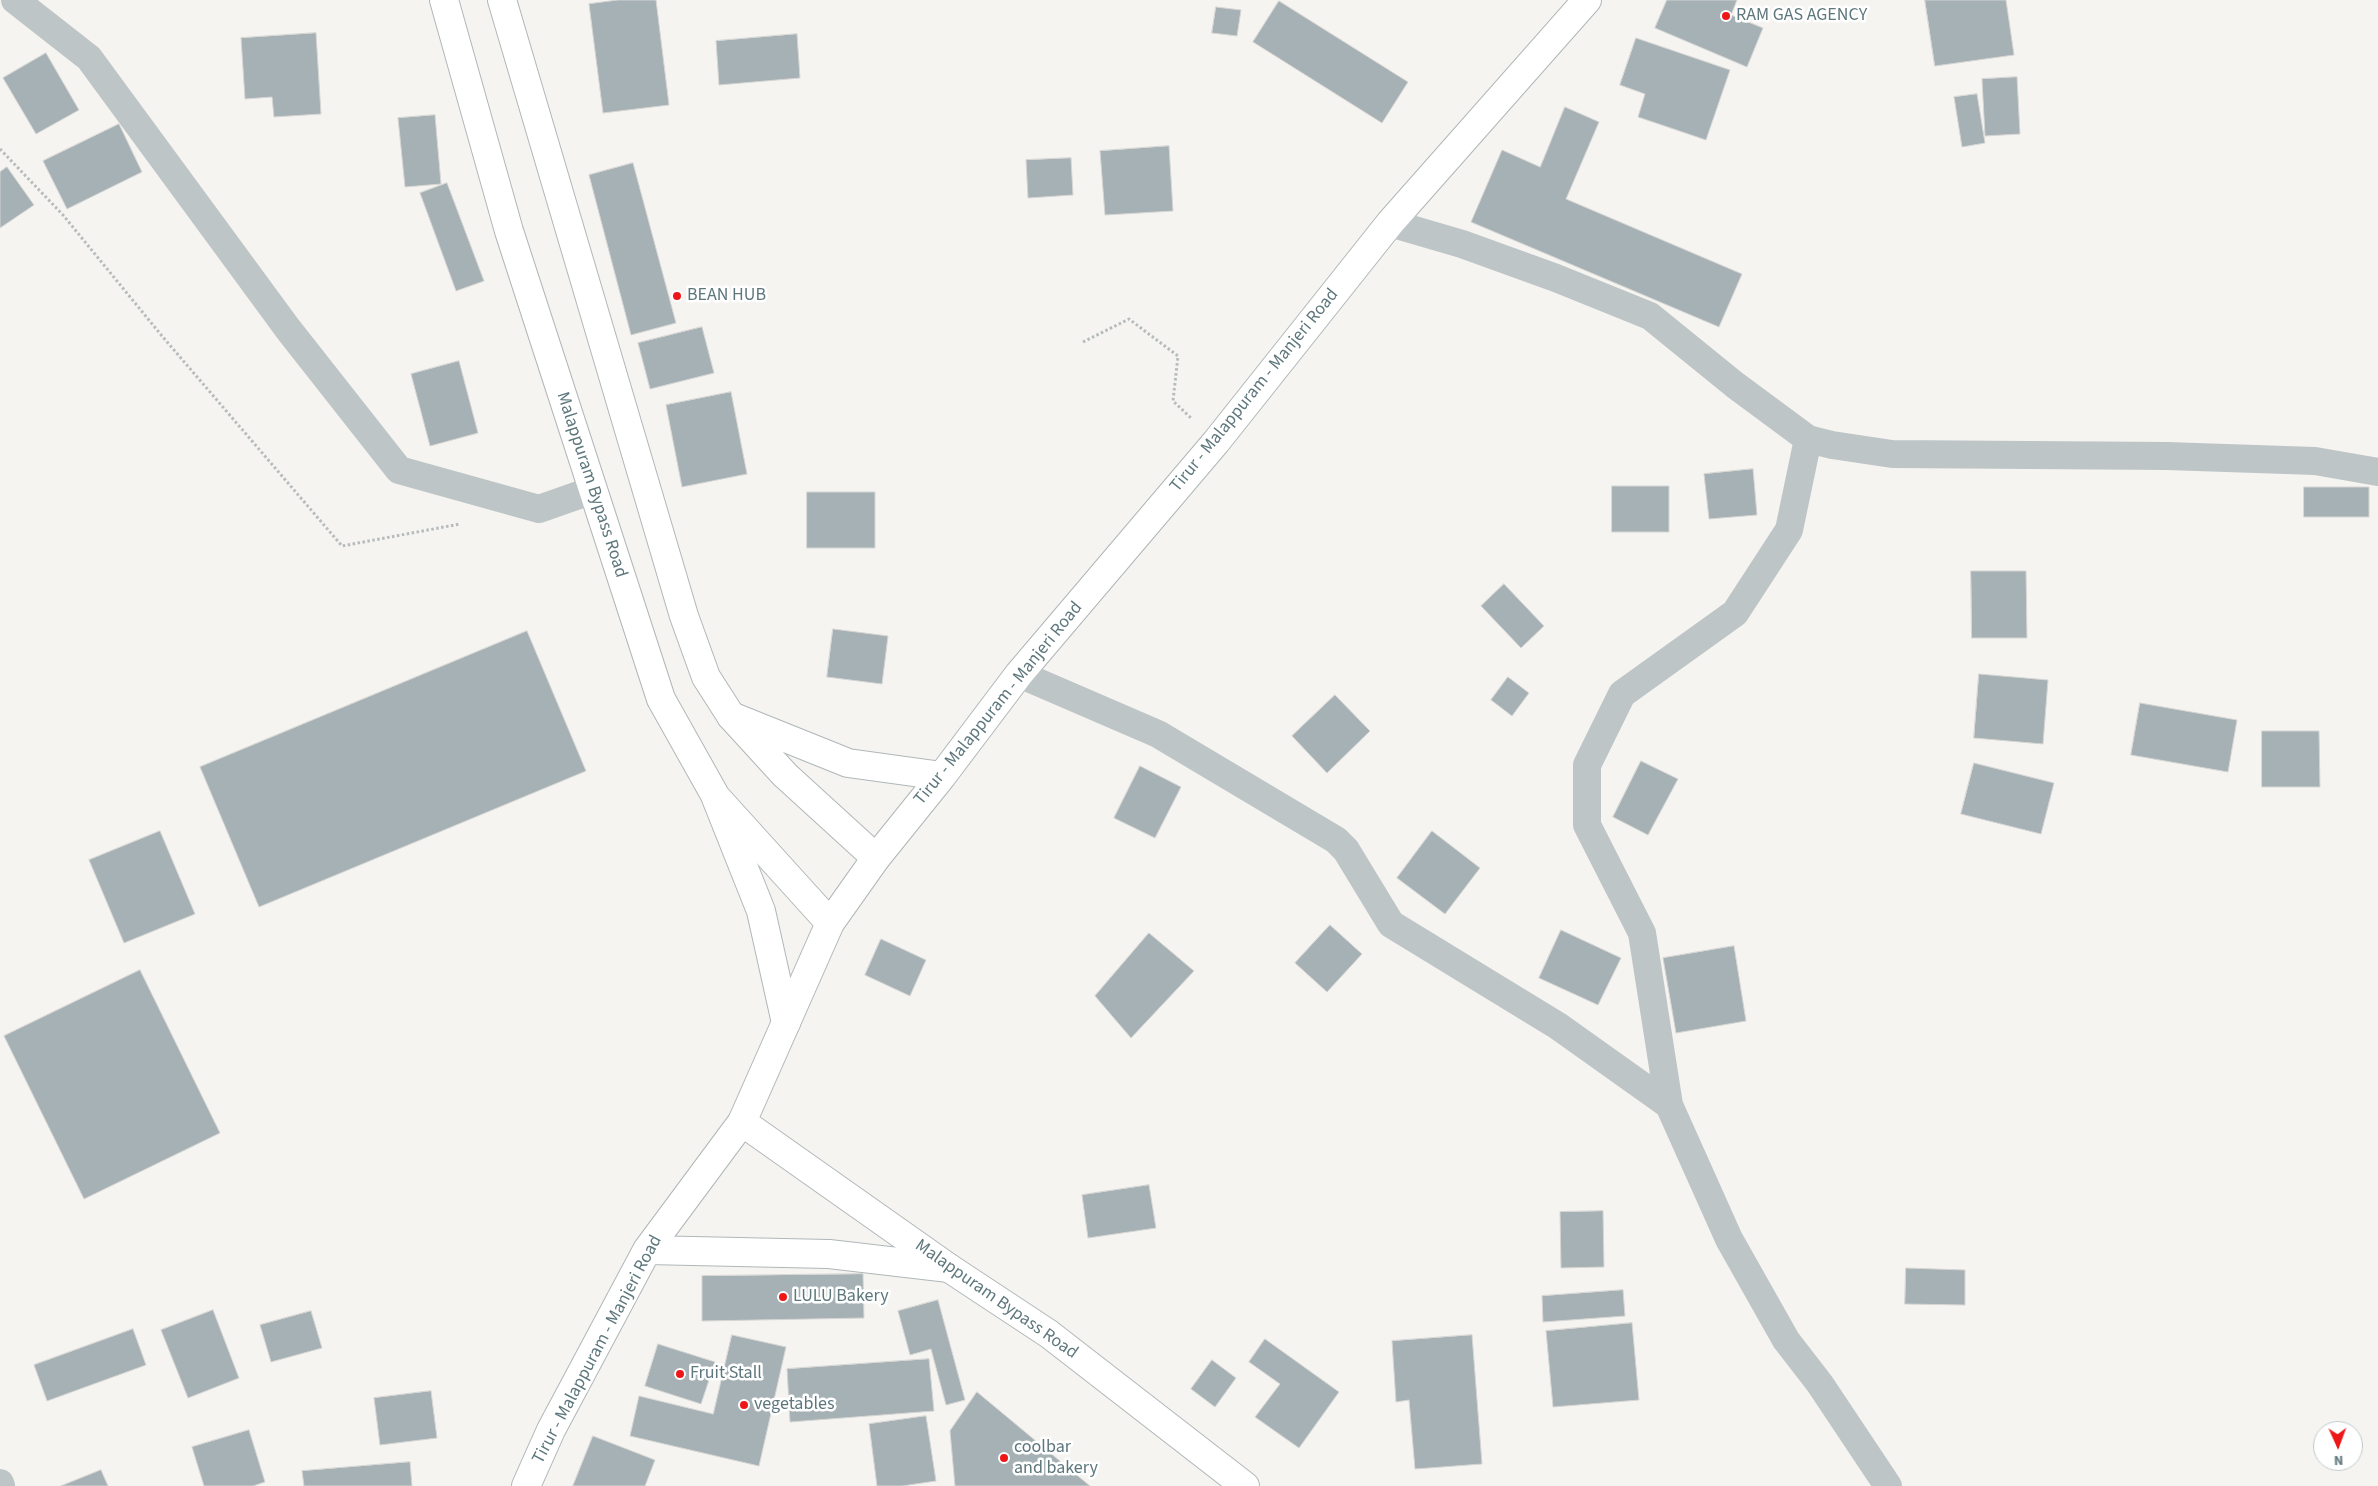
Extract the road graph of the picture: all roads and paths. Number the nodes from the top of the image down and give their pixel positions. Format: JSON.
{"nodes":[{"id":1,"x":14,"y":0,"type":"edge"},
{"id":2,"x":444,"y":0,"type":"edge"},
{"id":3,"x":502,"y":0,"type":"edge"},
{"id":4,"x":1588,"y":0,"type":"edge"},
{"id":5,"x":0,"y":9,"type":"edge"},
{"id":6,"x":0,"y":149,"type":"edge"},
{"id":7,"x":1390,"y":223,"type":"junction"},
{"id":8,"x":1083,"y":342,"type":"dead end"},
{"id":9,"x":1808,"y":438,"type":"junction"},
{"id":10,"x":1216,"y":442,"type":"junction"},
{"id":11,"x":2378,"y":472,"type":"edge"},
{"id":12,"x":593,"y":490,"type":"junction"},
{"id":13,"x":464,"y":523,"type":"dead end"},
{"id":14,"x":1020,"y":674,"type":"junction"},
{"id":15,"x":731,"y":716,"type":"junction"},
{"id":16,"x":942,"y":776,"type":"junction"},
{"id":17,"x":716,"y":797,"type":"junction"},
{"id":18,"x":876,"y":858,"type":"junction"},
{"id":19,"x":830,"y":922,"type":"junction"},
{"id":20,"x":786,"y":1023,"type":"junction"},
{"id":21,"x":1669,"y":1105,"type":"junction"},
{"id":22,"x":742,"y":1122,"type":"junction"},
{"id":23,"x":647,"y":1250,"type":"junction"},
{"id":24,"x":949,"y":1268,"type":"junction"},
{"id":25,"x":526,"y":1486,"type":"edge"},
{"id":26,"x":1245,"y":1486,"type":"edge"},
{"id":27,"x":1888,"y":1486,"type":"edge"}],
"edges":[{"from":1,"to":5,"type":"street"},
{"from":1,"to":12,"type":"street"},
{"from":2,"to":12,"type":"main road","name":"Malappuram Bypass Road"},
{"from":3,"to":15,"type":"main road"},
{"from":4,"to":7,"type":"main road","name":"Tirur - Malappuram - Manjeri Road"},
{"from":6,"to":13,"type":"path"},
{"from":7,"to":9,"type":"street"},
{"from":7,"to":10,"type":"main road","name":"Tirur - Malappuram - Manjeri Road"},
{"from":8,"to":10,"type":"path"},
{"from":9,"to":11,"type":"street"},
{"from":9,"to":21,"type":"street"},
{"from":10,"to":14,"type":"main road","name":"Tirur - Malappuram - Manjeri Road"},
{"from":12,"to":17,"type":"main road","name":"Malappuram Bypass Road"},
{"from":14,"to":16,"type":"main road","name":"Tirur - Malappuram - Manjeri Road"},
{"from":14,"to":21,"type":"street"},
{"from":15,"to":16,"type":"main road"},
{"from":15,"to":18,"type":"main road"},
{"from":16,"to":18,"type":"main road","name":"Tirur - Malappuram - Manjeri Road"},
{"from":17,"to":19,"type":"main road","name":"Malappuram Bypass Road"},
{"from":17,"to":20,"type":"main road"},
{"from":18,"to":19,"type":"main road","name":"Tirur - Malappuram - Manjeri Road"},
{"from":19,"to":20,"type":"main road","name":"Tirur - Malappuram - Manjeri Road"},
{"from":20,"to":22,"type":"main road","name":"Tirur - Malappuram - Manjeri Road"},
{"from":21,"to":27,"type":"street"},
{"from":22,"to":23,"type":"main road","name":"Tirur - Malappuram - Manjeri Road"},
{"from":22,"to":24,"type":"main road","name":"Malappuram Bypass Road"},
{"from":23,"to":24,"type":"main road"},
{"from":23,"to":25,"type":"main road","name":"Tirur - Malappuram - Manjeri Road"},
{"from":24,"to":26,"type":"main road","name":"Malappuram Bypass Road"}]}
